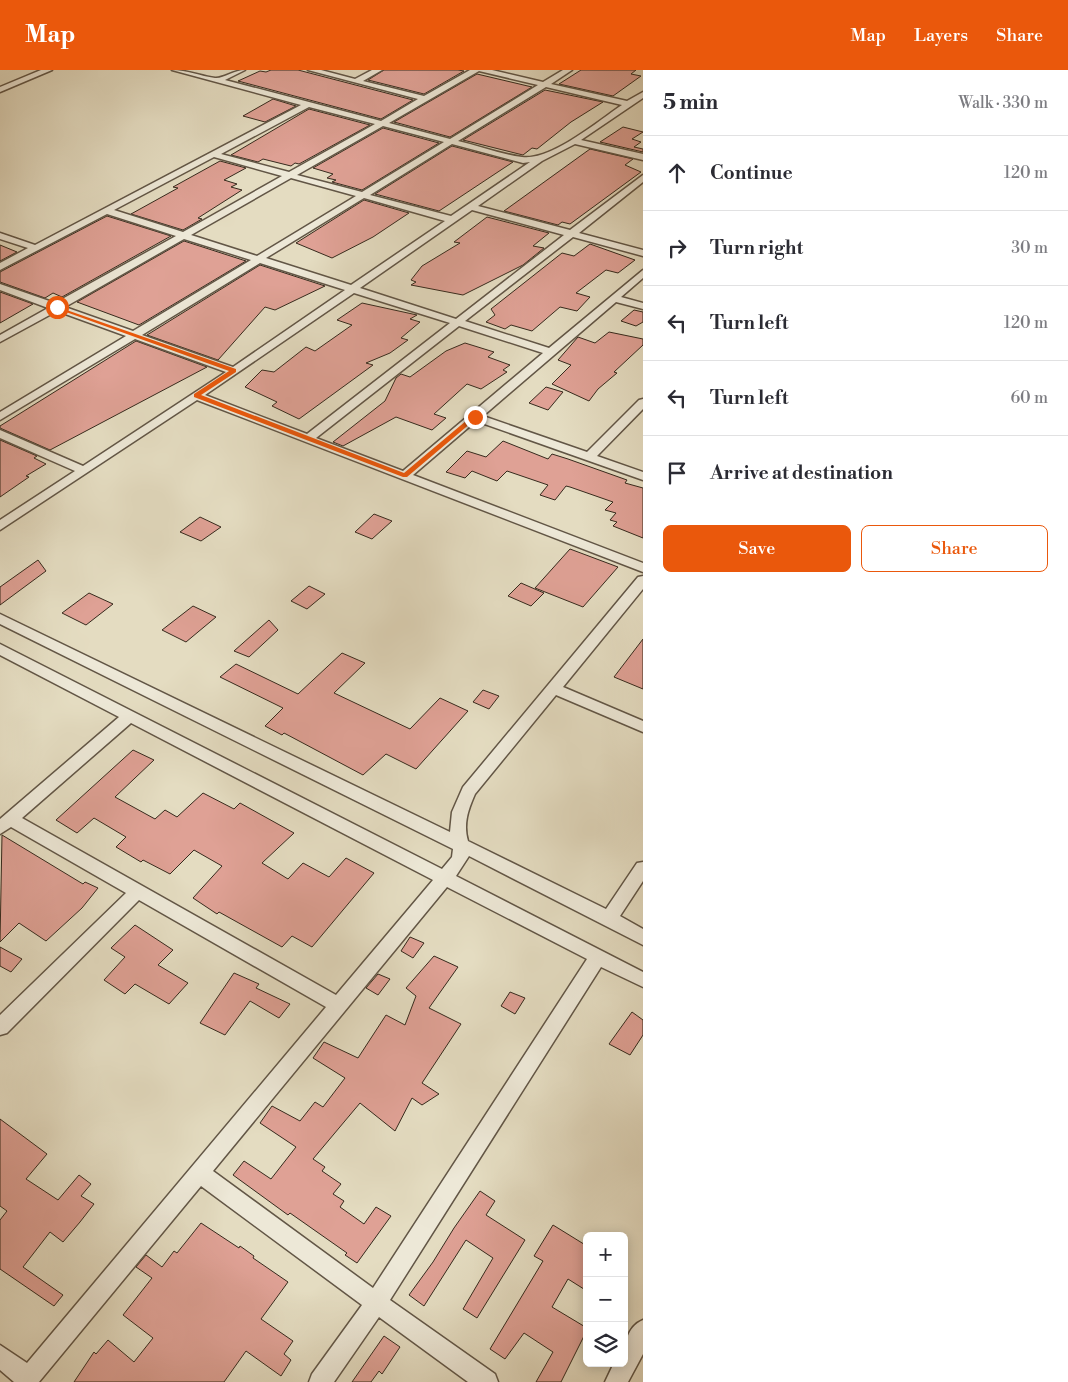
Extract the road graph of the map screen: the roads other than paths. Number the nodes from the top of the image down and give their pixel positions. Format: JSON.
{"nodes":[{"id":1,"x":26,"y":70,"type":"edge"},
{"id":2,"x":48,"y":70,"type":"edge"},
{"id":3,"x":176,"y":70,"type":"edge"},
{"id":4,"x":241,"y":70,"type":"edge"},
{"id":5,"x":312,"y":70,"type":"edge"},
{"id":6,"x":378,"y":70,"type":"edge"},
{"id":7,"x":476,"y":70,"type":"edge"},
{"id":8,"x":482,"y":70,"type":"edge"},
{"id":9,"x":568,"y":70,"type":"edge"},
{"id":10,"x":39,"y":74,"type":"junction"},
{"id":11,"x":218,"y":81,"type":"junction"},
{"id":12,"x":356,"y":81,"type":"junction"},
{"id":13,"x":545,"y":84,"type":"junction"},
{"id":14,"x":0,"y":90,"type":"edge"},
{"id":15,"x":643,"y":94,"type":"edge"},
{"id":16,"x":426,"y":99,"type":"junction"},
{"id":17,"x":308,"y":104,"type":"junction"},
{"id":18,"x":630,"y":104,"type":"junction"},
{"id":19,"x":383,"y":123,"type":"junction"},
{"id":20,"x":453,"y":141,"type":"junction"},
{"id":21,"x":574,"y":141,"type":"junction"},
{"id":22,"x":213,"y":154,"type":"junction"},
{"id":23,"x":643,"y":157,"type":"edge"},
{"id":24,"x":538,"y":160,"type":"junction"},
{"id":25,"x":290,"y":175,"type":"junction"},
{"id":26,"x":643,"y":178,"type":"edge"},
{"id":27,"x":363,"y":196,"type":"junction"},
{"id":28,"x":472,"y":207,"type":"junction"},
{"id":29,"x":106,"y":211,"type":"junction"},
{"id":30,"x":452,"y":220,"type":"junction"},
{"id":31,"x":572,"y":234,"type":"junction"},
{"id":32,"x":184,"y":235,"type":"junction"},
{"id":33,"x":0,"y":236,"type":"edge"},
{"id":34,"x":36,"y":248,"type":"junction"},
{"id":35,"x":643,"y":253,"type":"edge"},
{"id":36,"x":260,"y":259,"type":"junction"},
{"id":37,"x":0,"y":267,"type":"edge"},
{"id":38,"x":643,"y":273,"type":"edge"},
{"id":39,"x":0,"y":287,"type":"edge"},
{"id":40,"x":353,"y":289,"type":"junction"},
{"id":41,"x":614,"y":298,"type":"junction"},
{"id":42,"x":643,"y":306,"type":"edge"},
{"id":43,"x":57,"y":307,"type":"junction"},
{"id":44,"x":458,"y":322,"type":"junction"},
{"id":45,"x":137,"y":335,"type":"junction"},
{"id":46,"x":0,"y":339,"type":"edge"},
{"id":47,"x":551,"y":352,"type":"junction"},
{"id":48,"x":234,"y":371,"type":"junction"},
{"id":49,"x":196,"y":396,"type":"junction"},
{"id":50,"x":643,"y":402,"type":"edge"},
{"id":51,"x":0,"y":417,"type":"edge"},
{"id":52,"x":475,"y":417,"type":"junction"},
{"id":53,"x":0,"y":434,"type":"edge"},
{"id":54,"x":308,"y":439,"type":"junction"},
{"id":55,"x":589,"y":457,"type":"junction"},
{"id":56,"x":82,"y":470,"type":"junction"},
{"id":57,"x":405,"y":476,"type":"junction"},
{"id":58,"x":643,"y":476,"type":"edge"},
{"id":59,"x":0,"y":526,"type":"edge"},
{"id":60,"x":643,"y":568,"type":"edge"},
{"id":61,"x":643,"y":580,"type":"edge"},
{"id":62,"x":0,"y":618,"type":"edge"},
{"id":63,"x":0,"y":649,"type":"edge"},
{"id":64,"x":552,"y":688,"type":"junction"},
{"id":65,"x":129,"y":716,"type":"junction"},
{"id":66,"x":643,"y":727,"type":"edge"},
{"id":67,"x":5,"y":823,"type":"edge"},
{"id":68,"x":462,"y":847,"type":"junction"},
{"id":69,"x":643,"y":868,"type":"edge"},
{"id":70,"x":445,"y":878,"type":"junction"},
{"id":71,"x":138,"y":891,"type":"junction"},
{"id":72,"x":609,"y":918,"type":"junction"},
{"id":73,"x":643,"y":938,"type":"edge"},
{"id":74,"x":598,"y":957,"type":"junction"},
{"id":75,"x":643,"y":980,"type":"edge"},
{"id":76,"x":338,"y":1005,"type":"junction"},
{"id":77,"x":0,"y":1027,"type":"edge"},
{"id":78,"x":200,"y":1173,"type":"junction"},
{"id":79,"x":376,"y":1303,"type":"junction"},
{"id":80,"x":643,"y":1331,"type":"edge"},
{"id":81,"x":0,"y":1356,"type":"edge"},
{"id":82,"x":26,"y":1380,"type":"edge"},
{"id":83,"x":320,"y":1382,"type":"edge"},
{"id":84,"x":486,"y":1382,"type":"edge"},
{"id":85,"x":616,"y":1382,"type":"edge"}],
"edges":[{"from":1,"to":10,"type":"street"},
{"from":2,"to":10,"type":"street"},
{"from":3,"to":11,"type":"street"},
{"from":4,"to":11,"type":"street"},
{"from":5,"to":12,"type":"street"},
{"from":6,"to":12,"type":"street"},
{"from":7,"to":16,"type":"street"},
{"from":8,"to":13,"type":"street"},
{"from":9,"to":13,"type":"street"},
{"from":10,"to":14,"type":"street"},
{"from":11,"to":17,"type":"street"},
{"from":12,"to":16,"type":"street"},
{"from":13,"to":18,"type":"street"},
{"from":13,"to":20,"type":"street"},
{"from":15,"to":18,"type":"street"},
{"from":16,"to":19,"type":"street"},
{"from":17,"to":19,"type":"street"},
{"from":17,"to":22,"type":"street"},
{"from":18,"to":21,"type":"street"},
{"from":19,"to":20,"type":"street"},
{"from":19,"to":25,"type":"street"},
{"from":20,"to":24,"type":"street"},
{"from":20,"to":27,"type":"street"},
{"from":21,"to":23,"type":"street"},
{"from":21,"to":24,"type":"street"},
{"from":22,"to":25,"type":"street"},
{"from":22,"to":29,"type":"street"},
{"from":24,"to":28,"type":"street"},
{"from":25,"to":27,"type":"street"},
{"from":25,"to":32,"type":"street"},
{"from":26,"to":31,"type":"street"},
{"from":27,"to":30,"type":"street"},
{"from":27,"to":36,"type":"street"},
{"from":28,"to":30,"type":"street"},
{"from":28,"to":31,"type":"street"},
{"from":29,"to":32,"type":"street"},
{"from":29,"to":34,"type":"street"},
{"from":30,"to":40,"type":"street"},
{"from":31,"to":35,"type":"street"},
{"from":31,"to":44,"type":"street"},
{"from":32,"to":36,"type":"street"},
{"from":32,"to":43,"type":"street"},
{"from":33,"to":34,"type":"street"},
{"from":34,"to":37,"type":"street"},
{"from":36,"to":40,"type":"street"},
{"from":36,"to":45,"type":"street"},
{"from":38,"to":41,"type":"street"},
{"from":39,"to":43,"type":"street"},
{"from":40,"to":44,"type":"street"},
{"from":40,"to":48,"type":"street"},
{"from":41,"to":42,"type":"street"},
{"from":41,"to":47,"type":"street"},
{"from":43,"to":45,"type":"street"},
{"from":43,"to":46,"type":"street"},
{"from":44,"to":47,"type":"street"},
{"from":44,"to":54,"type":"street"},
{"from":45,"to":48,"type":"street"},
{"from":45,"to":51,"type":"street"},
{"from":47,"to":52,"type":"street"},
{"from":48,"to":49,"type":"street"},
{"from":49,"to":54,"type":"street"},
{"from":49,"to":56,"type":"street"},
{"from":50,"to":55,"type":"street"},
{"from":52,"to":55,"type":"street"},
{"from":52,"to":57,"type":"street"},
{"from":53,"to":56,"type":"street"},
{"from":54,"to":57,"type":"street"},
{"from":55,"to":58,"type":"street"},
{"from":56,"to":59,"type":"street"},
{"from":57,"to":60,"type":"street"},
{"from":61,"to":64,"type":"street"},
{"from":62,"to":68,"type":"street"},
{"from":63,"to":65,"type":"street"},
{"from":64,"to":66,"type":"street"},
{"from":64,"to":68,"type":"street"},
{"from":65,"to":67,"type":"street"},
{"from":65,"to":70,"type":"street"},
{"from":67,"to":71,"type":"street"},
{"from":68,"to":70,"type":"street"},
{"from":68,"to":72,"type":"street"},
{"from":69,"to":72,"type":"street"},
{"from":70,"to":74,"type":"street"},
{"from":70,"to":76,"type":"street"},
{"from":71,"to":76,"type":"street"},
{"from":71,"to":77,"type":"street"},
{"from":72,"to":73,"type":"street"},
{"from":74,"to":75,"type":"street"},
{"from":74,"to":79,"type":"street"},
{"from":76,"to":78,"type":"street"},
{"from":78,"to":79,"type":"street"},
{"from":78,"to":82,"type":"street"},
{"from":79,"to":83,"type":"street"},
{"from":79,"to":84,"type":"street"},
{"from":80,"to":85,"type":"street"},
{"from":81,"to":82,"type":"street"}]}
